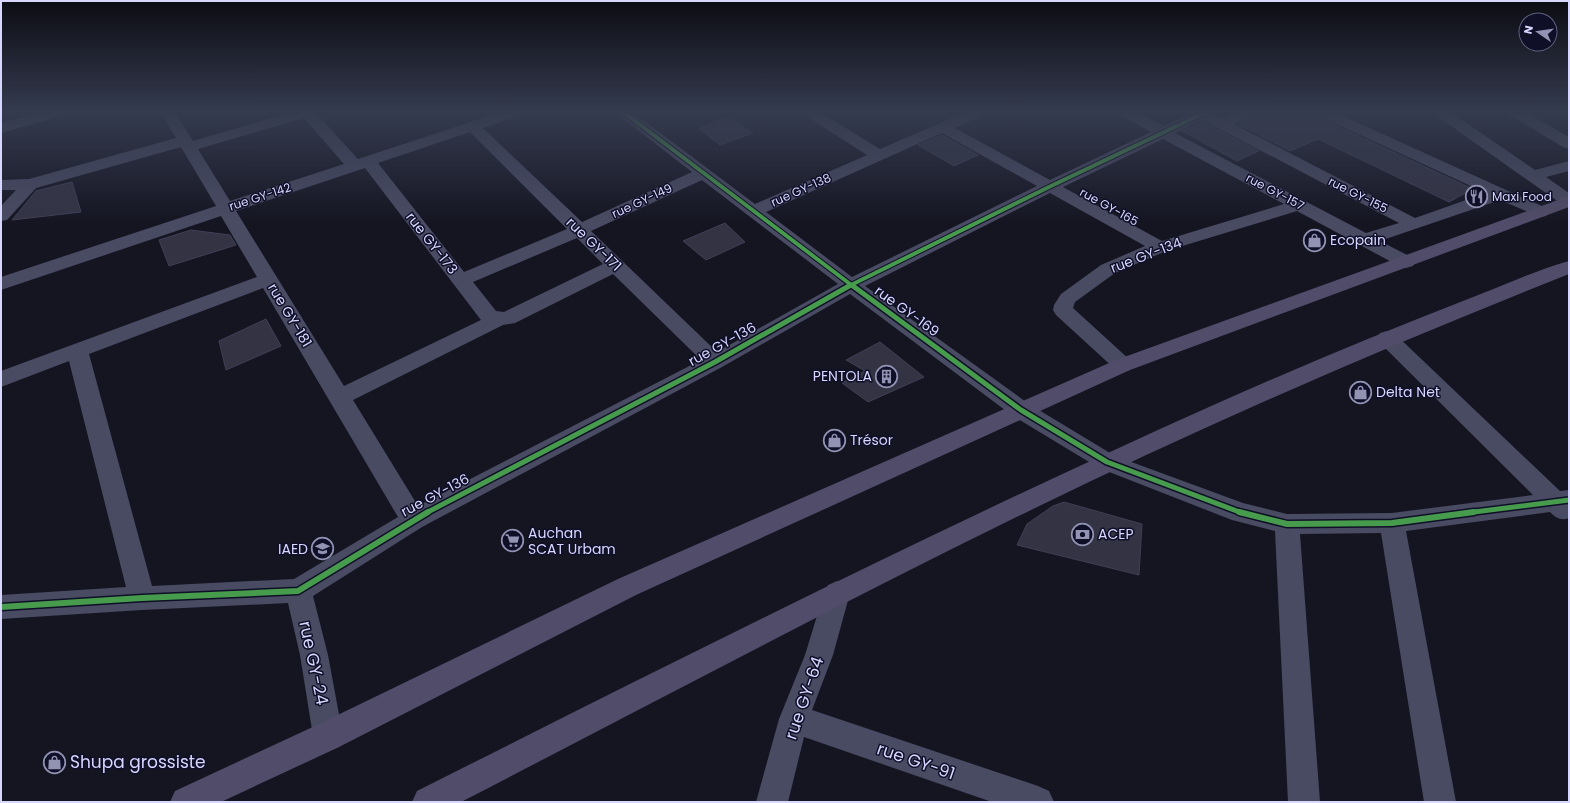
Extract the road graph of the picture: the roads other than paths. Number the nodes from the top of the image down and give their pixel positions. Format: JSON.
{"nodes":[{"id":1,"x":169,"y":148,"type":"edge"},
{"id":2,"x":189,"y":148,"type":"edge"},
{"id":3,"x":345,"y":148,"type":"edge"},
{"id":4,"x":405,"y":148,"type":"edge"},
{"id":5,"x":495,"y":148,"type":"edge"},
{"id":6,"x":671,"y":148,"type":"edge"},
{"id":7,"x":868,"y":148,"type":"edge"},
{"id":8,"x":894,"y":148,"type":"edge"},
{"id":9,"x":981,"y":148,"type":"edge"},
{"id":10,"x":1131,"y":148,"type":"edge"},
{"id":11,"x":1195,"y":148,"type":"edge"},
{"id":12,"x":1268,"y":148,"type":"edge"},
{"id":13,"x":1401,"y":148,"type":"edge"},
{"id":14,"x":1493,"y":148,"type":"edge"},
{"id":15,"x":879,"y":155,"type":"junction"},
{"id":16,"x":361,"y":163,"type":"junction"},
{"id":17,"x":1569,"y":166,"type":"edge"},
{"id":18,"x":703,"y":173,"type":"junction"},
{"id":19,"x":1532,"y":176,"type":"junction"},
{"id":20,"x":30,"y":184,"type":"junction"},
{"id":21,"x":1,"y":185,"type":"edge"},
{"id":22,"x":1052,"y":186,"type":"junction"},
{"id":23,"x":1500,"y":194,"type":"junction"},
{"id":24,"x":1569,"y":201,"type":"edge"},
{"id":25,"x":1299,"y":205,"type":"junction"},
{"id":26,"x":227,"y":208,"type":"junction"},
{"id":27,"x":753,"y":211,"type":"junction"},
{"id":28,"x":1540,"y":212,"type":"junction"},
{"id":29,"x":1,"y":216,"type":"edge"},
{"id":30,"x":1414,"y":224,"type":"junction"},
{"id":31,"x":580,"y":230,"type":"junction"},
{"id":32,"x":1364,"y":240,"type":"junction"},
{"id":33,"x":1160,"y":247,"type":"junction"},
{"id":34,"x":1406,"y":262,"type":"junction"},
{"id":35,"x":615,"y":265,"type":"junction"},
{"id":36,"x":1569,"y":266,"type":"edge"},
{"id":37,"x":268,"y":279,"type":"junction"},
{"id":38,"x":461,"y":280,"type":"junction"},
{"id":39,"x":1,"y":284,"type":"edge"},
{"id":40,"x":851,"y":285,"type":"junction"},
{"id":41,"x":499,"y":320,"type":"junction"},
{"id":42,"x":1387,"y":338,"type":"junction"},
{"id":43,"x":77,"y":350,"type":"junction"},
{"id":44,"x":715,"y":362,"type":"junction"},
{"id":45,"x":1123,"y":365,"type":"junction"},
{"id":46,"x":1,"y":379,"type":"edge"},
{"id":47,"x":340,"y":397,"type":"junction"},
{"id":48,"x":1021,"y":410,"type":"junction"},
{"id":49,"x":1107,"y":462,"type":"junction"},
{"id":50,"x":1565,"y":506,"type":"edge"},
{"id":51,"x":413,"y":520,"type":"junction"},
{"id":52,"x":1392,"y":523,"type":"junction"},
{"id":53,"x":1287,"y":524,"type":"junction"},
{"id":54,"x":298,"y":591,"type":"junction"},
{"id":55,"x":837,"y":593,"type":"junction"},
{"id":56,"x":142,"y":598,"type":"junction"},
{"id":57,"x":1,"y":607,"type":"edge"},
{"id":58,"x":794,"y":719,"type":"junction"},
{"id":59,"x":328,"y":736,"type":"junction"},
{"id":60,"x":186,"y":802,"type":"edge"},
{"id":61,"x":428,"y":802,"type":"edge"},
{"id":62,"x":772,"y":802,"type":"edge"},
{"id":63,"x":1038,"y":802,"type":"edge"},
{"id":64,"x":1304,"y":802,"type":"edge"},
{"id":65,"x":1440,"y":802,"type":"edge"}],
"edges":[{"from":1,"to":20,"type":"street"},
{"from":2,"to":26,"type":"street","name":"rue GY-181"},
{"from":3,"to":16,"type":"street","name":"rue GY-173"},
{"from":4,"to":16,"type":"street","name":"rue GY-142"},
{"from":5,"to":31,"type":"street","name":"rue GY-171"},
{"from":6,"to":18,"type":"street","name":"rue GY-169"},
{"from":7,"to":15,"type":"street"},
{"from":8,"to":15,"type":"street","name":"rue GY-138"},
{"from":9,"to":22,"type":"street","name":"rue GY-165"},
{"from":10,"to":22,"type":"street","name":"rue GY-136"},
{"from":11,"to":25,"type":"street","name":"rue GY-157"},
{"from":12,"to":30,"type":"street","name":"rue GY-155"},
{"from":13,"to":23,"type":"street"},
{"from":14,"to":19,"type":"street"},
{"from":15,"to":27,"type":"street","name":"rue GY-138"},
{"from":16,"to":26,"type":"street","name":"rue GY-142"},
{"from":16,"to":38,"type":"street","name":"rue GY-173"},
{"from":17,"to":19,"type":"street"},
{"from":18,"to":27,"type":"street","name":"rue GY-169"},
{"from":18,"to":31,"type":"street","name":"rue GY-149"},
{"from":19,"to":24,"type":"street"},
{"from":20,"to":21,"type":"street"},
{"from":20,"to":29,"type":"street"},
{"from":22,"to":33,"type":"street","name":"rue GY-165"},
{"from":22,"to":40,"type":"street","name":"rue GY-136"},
{"from":23,"to":28,"type":"street"},
{"from":23,"to":30,"type":"street"},
{"from":24,"to":28,"type":"main road"},
{"from":25,"to":32,"type":"street","name":"rue GY-157"},
{"from":25,"to":33,"type":"street","name":"rue GY-134"},
{"from":26,"to":37,"type":"street","name":"rue GY-181"},
{"from":26,"to":39,"type":"street","name":"rue GY-142"},
{"from":27,"to":40,"type":"street","name":"rue GY-169"},
{"from":28,"to":34,"type":"main road"},
{"from":30,"to":32,"type":"street"},
{"from":31,"to":35,"type":"street","name":"rue GY-171"},
{"from":31,"to":38,"type":"street","name":"rue GY-149"},
{"from":32,"to":34,"type":"street","name":"rue GY-157"},
{"from":33,"to":45,"type":"street","name":"rue GY-134"},
{"from":34,"to":45,"type":"main road"},
{"from":35,"to":41,"type":"street"},
{"from":35,"to":44,"type":"street","name":"rue GY-171"},
{"from":36,"to":42,"type":"main road"},
{"from":37,"to":43,"type":"street"},
{"from":37,"to":47,"type":"street","name":"rue GY-181"},
{"from":38,"to":41,"type":"street","name":"rue GY-173"},
{"from":40,"to":44,"type":"street","name":"rue GY-136"},
{"from":40,"to":48,"type":"street","name":"rue GY-169"},
{"from":41,"to":47,"type":"street"},
{"from":42,"to":49,"type":"main road"},
{"from":42,"to":50,"type":"street"},
{"from":43,"to":46,"type":"street"},
{"from":43,"to":56,"type":"street"},
{"from":44,"to":51,"type":"street","name":"rue GY-136"},
{"from":45,"to":48,"type":"main road"},
{"from":47,"to":51,"type":"street","name":"rue GY-181"},
{"from":48,"to":49,"type":"street","name":"rue GY-169"},
{"from":48,"to":59,"type":"main road"},
{"from":49,"to":53,"type":"street","name":"rue GY-169"},
{"from":49,"to":55,"type":"main road"},
{"from":50,"to":52,"type":"street","name":"rue GY-169"},
{"from":51,"to":54,"type":"street","name":"rue GY-136"},
{"from":52,"to":53,"type":"street","name":"rue GY-169"},
{"from":52,"to":65,"type":"street"},
{"from":53,"to":64,"type":"street"},
{"from":54,"to":56,"type":"street"},
{"from":54,"to":59,"type":"street","name":"rue GY-24"},
{"from":55,"to":58,"type":"street","name":"rue GY-64"},
{"from":55,"to":61,"type":"main road"},
{"from":56,"to":57,"type":"street"},
{"from":58,"to":62,"type":"street","name":"rue GY-64"},
{"from":58,"to":63,"type":"street","name":"rue GY-91"},
{"from":59,"to":60,"type":"main road"}]}
